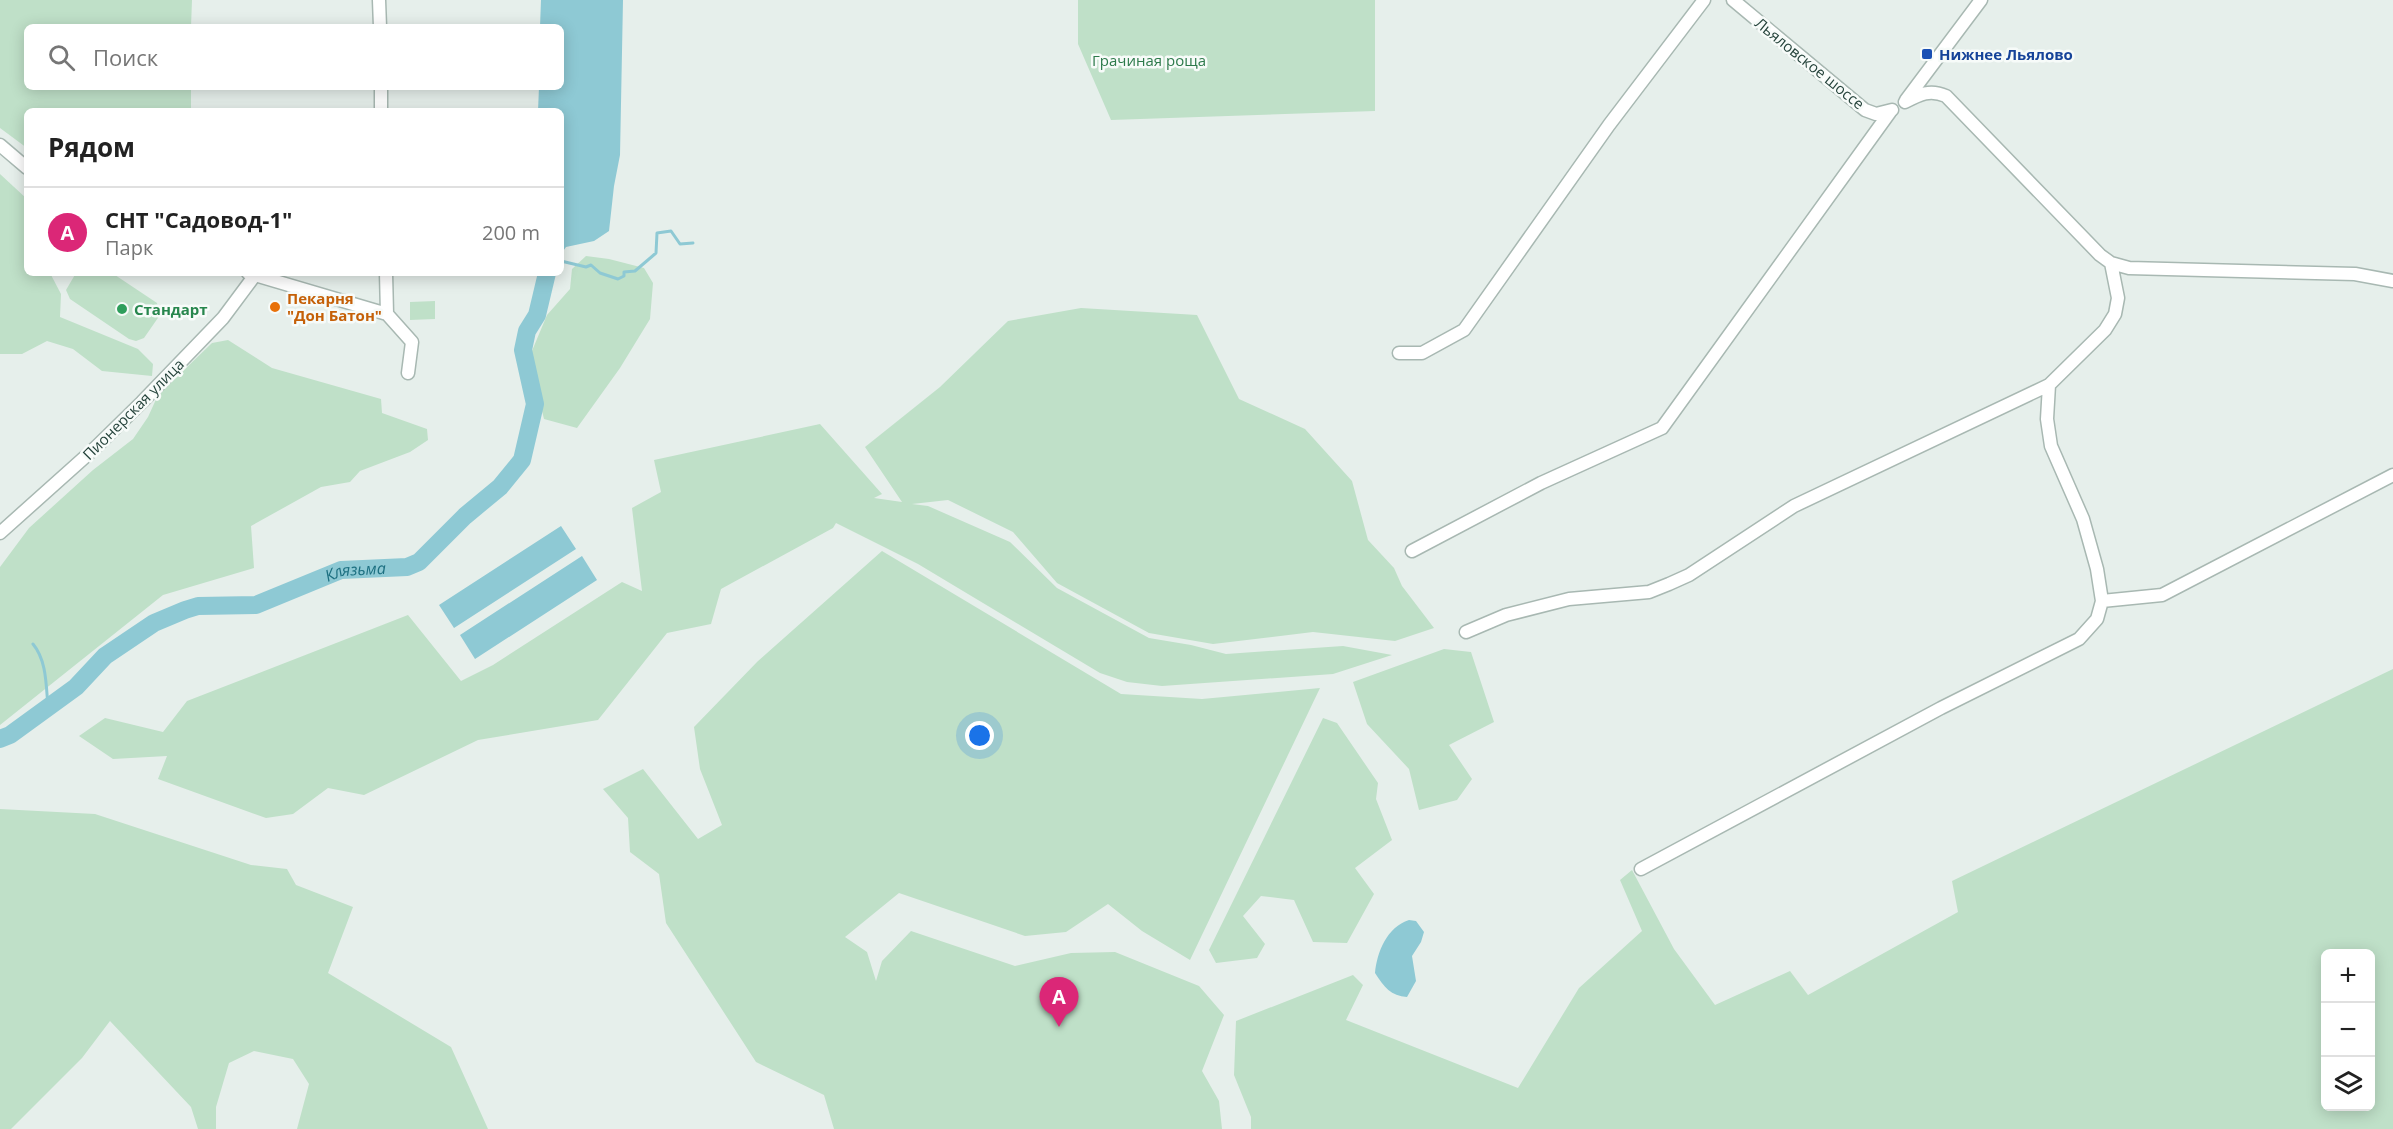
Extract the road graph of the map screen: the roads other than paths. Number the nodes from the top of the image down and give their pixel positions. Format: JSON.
{"nodes":[{"id":1,"x":379,"y":0,"type":"edge"},
{"id":2,"x":1704,"y":0,"type":"edge"},
{"id":3,"x":1733,"y":0,"type":"edge"},
{"id":4,"x":1981,"y":0,"type":"edge"},
{"id":5,"x":380,"y":24,"type":"edge"},
{"id":6,"x":381,"y":90,"type":"edge"},
{"id":7,"x":1905,"y":102,"type":"junction"},
{"id":8,"x":381,"y":108,"type":"edge"},
{"id":9,"x":1890,"y":112,"type":"junction"},
{"id":10,"x":0,"y":145,"type":"edge"},
{"id":11,"x":24,"y":165,"type":"edge"},
{"id":12,"x":2111,"y":263,"type":"junction"},
{"id":13,"x":250,"y":276,"type":"edge"},
{"id":14,"x":258,"y":276,"type":"edge"},
{"id":15,"x":386,"y":276,"type":"edge"},
{"id":16,"x":2393,"y":281,"type":"edge"},
{"id":17,"x":387,"y":314,"type":"junction"},
{"id":18,"x":1400,"y":353,"type":"dead end"},
{"id":19,"x":408,"y":373,"type":"dead end"},
{"id":20,"x":2049,"y":385,"type":"junction"},
{"id":21,"x":2393,"y":476,"type":"edge"},
{"id":22,"x":0,"y":533,"type":"edge"},
{"id":23,"x":1412,"y":551,"type":"dead end"},
{"id":24,"x":2102,"y":601,"type":"junction"},
{"id":25,"x":1466,"y":632,"type":"dead end"},
{"id":26,"x":1641,"y":869,"type":"dead end"}],
"edges":[{"from":1,"to":5,"type":"street"},
{"from":2,"to":18,"type":"street"},
{"from":3,"to":9,"type":"street","name":"Льяловское шоссе"},
{"from":4,"to":7,"type":"street"},
{"from":6,"to":8,"type":"street"},
{"from":7,"to":9,"type":"street"},
{"from":7,"to":12,"type":"street"},
{"from":9,"to":23,"type":"street"},
{"from":10,"to":11,"type":"street"},
{"from":12,"to":16,"type":"street"},
{"from":12,"to":20,"type":"street"},
{"from":13,"to":22,"type":"street","name":"Пионерская улица"},
{"from":14,"to":17,"type":"street"},
{"from":15,"to":17,"type":"street"},
{"from":17,"to":19,"type":"street"},
{"from":20,"to":24,"type":"street"},
{"from":20,"to":25,"type":"street"},
{"from":21,"to":24,"type":"street"},
{"from":24,"to":26,"type":"street"}]}
